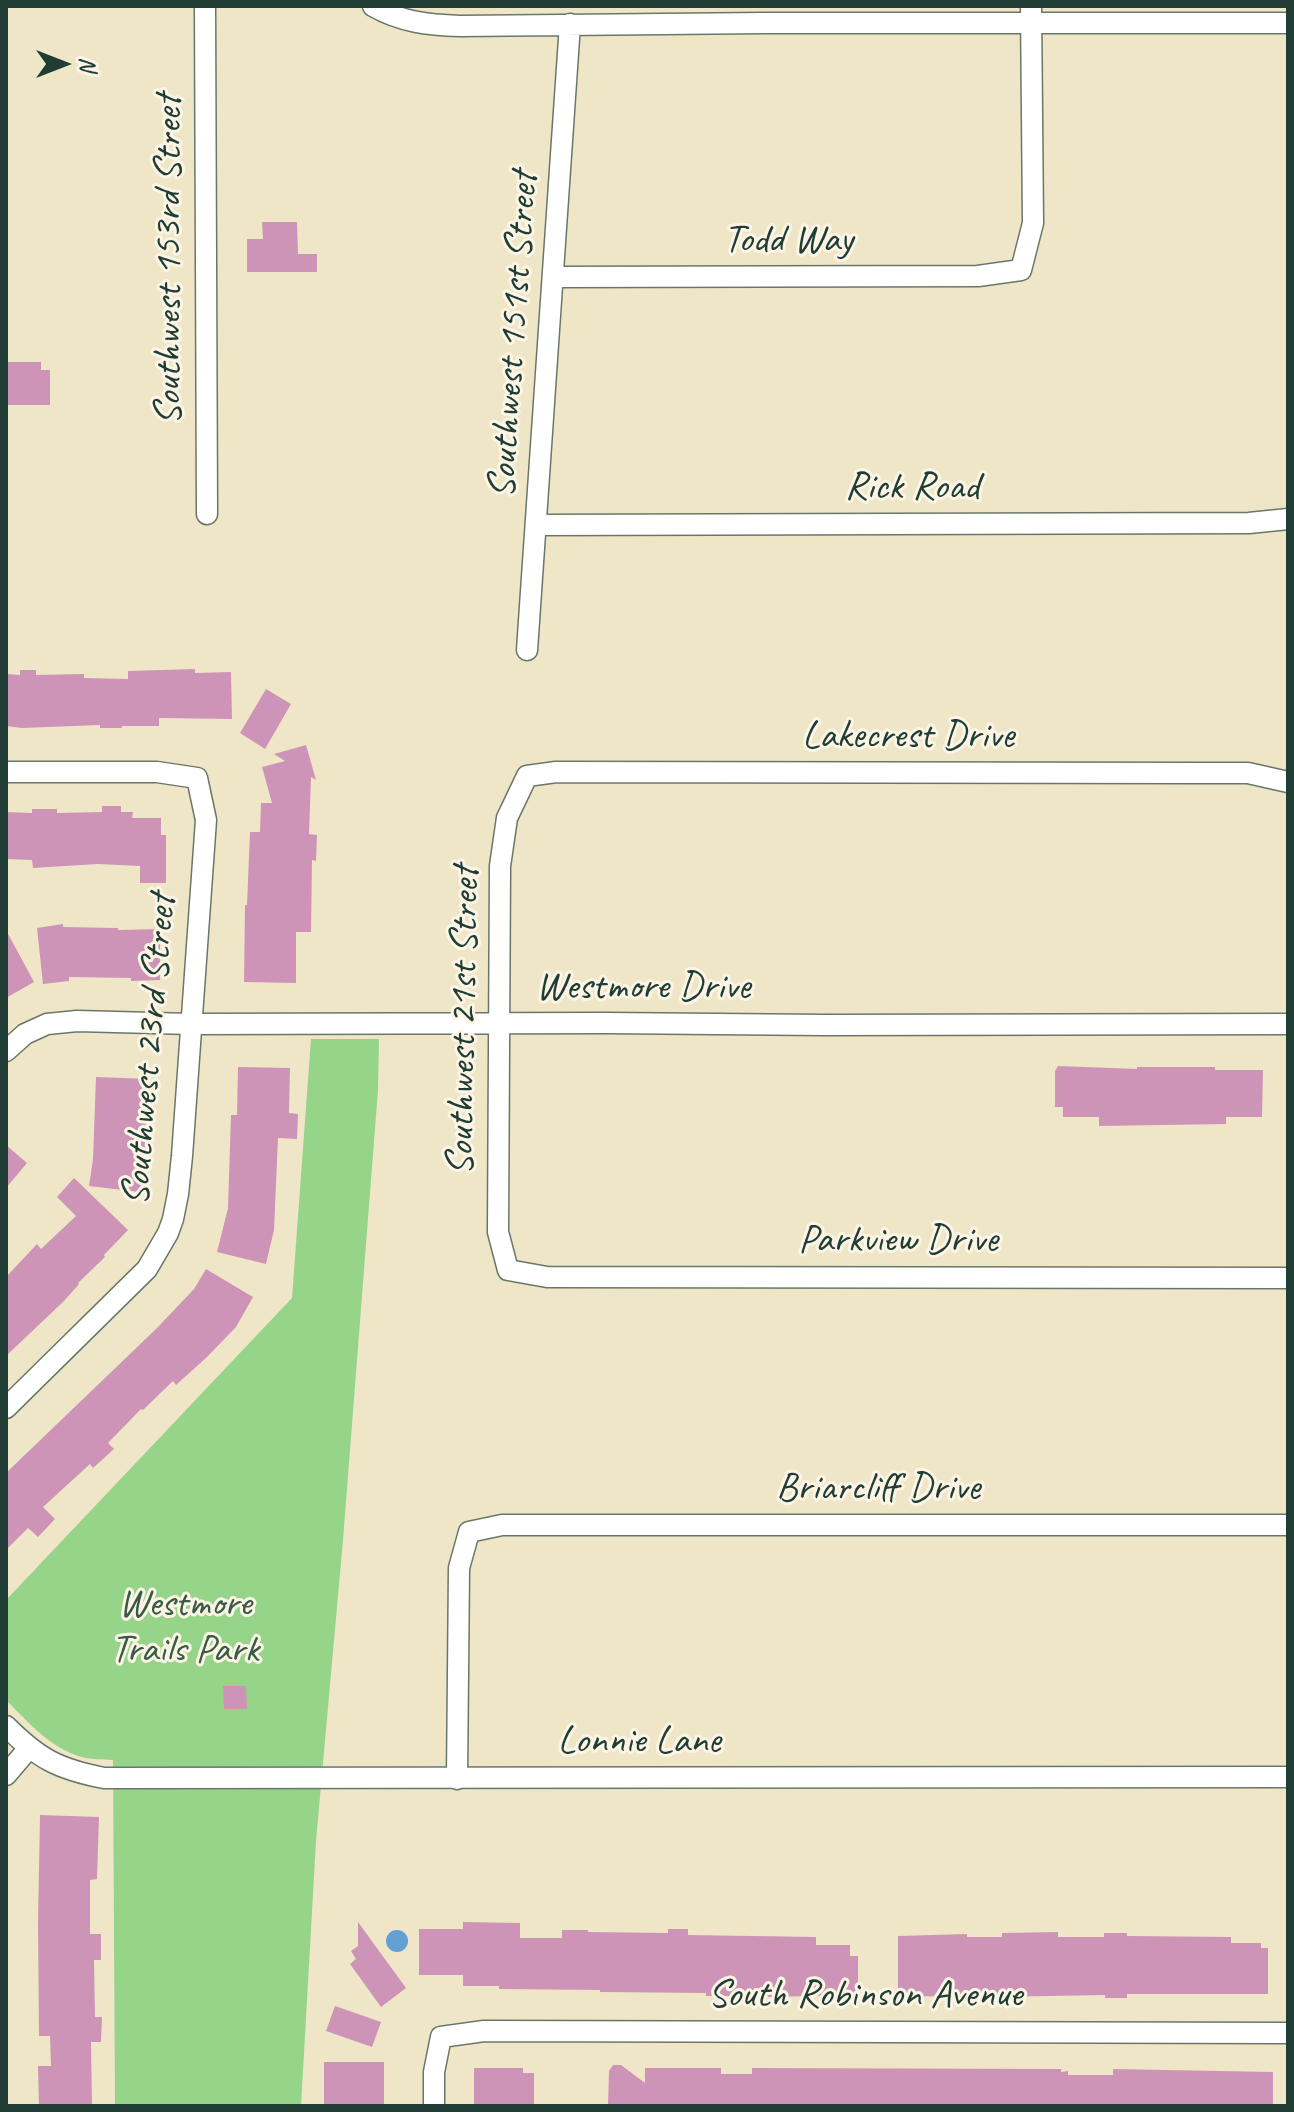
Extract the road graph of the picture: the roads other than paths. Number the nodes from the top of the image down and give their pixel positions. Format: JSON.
{"nodes":[{"id":1,"x":205,"y":6,"type":"edge"},
{"id":2,"x":373,"y":6,"type":"edge"},
{"id":3,"x":765,"y":14,"type":"edge"},
{"id":4,"x":1031,"y":15,"type":"edge"},
{"id":5,"x":1288,"y":23,"type":"edge"},
{"id":6,"x":570,"y":24,"type":"junction"},
{"id":7,"x":554,"y":277,"type":"junction"},
{"id":8,"x":207,"y":514,"type":"dead end"},
{"id":9,"x":1288,"y":519,"type":"edge"},
{"id":10,"x":537,"y":525,"type":"junction"},
{"id":11,"x":527,"y":650,"type":"dead end"},
{"id":12,"x":6,"y":772,"type":"edge"},
{"id":13,"x":527,"y":776,"type":"joint"},
{"id":14,"x":1288,"y":782,"type":"edge"},
{"id":15,"x":498,"y":1023,"type":"junction"},
{"id":16,"x":191,"y":1024,"type":"junction"},
{"id":17,"x":1288,"y":1024,"type":"edge"},
{"id":18,"x":6,"y":1051,"type":"edge"},
{"id":19,"x":508,"y":1270,"type":"joint"},
{"id":20,"x":1288,"y":1278,"type":"edge"},
{"id":21,"x":6,"y":1408,"type":"edge"},
{"id":22,"x":1288,"y":1525,"type":"edge"},
{"id":23,"x":6,"y":1726,"type":"edge"},
{"id":24,"x":29,"y":1748,"type":"junction"},
{"id":25,"x":6,"y":1775,"type":"edge"},
{"id":26,"x":1288,"y":1777,"type":"edge"},
{"id":27,"x":457,"y":1779,"type":"junction"},
{"id":28,"x":1288,"y":2033,"type":"edge"},
{"id":29,"x":434,"y":2106,"type":"edge"}],
"edges":[{"from":1,"to":8,"type":"street","name":"Southwest 153rd Street"},
{"from":2,"to":6,"type":"street"},
{"from":3,"to":4,"type":"street"},
{"from":3,"to":6,"type":"street"},
{"from":4,"to":5,"type":"street"},
{"from":4,"to":7,"type":"street","name":"Todd Way"},
{"from":6,"to":7,"type":"street","name":"Southwest 151st Street"},
{"from":7,"to":10,"type":"street","name":"Southwest 151st Street"},
{"from":9,"to":10,"type":"street","name":"Rick Road"},
{"from":10,"to":11,"type":"street","name":"Southwest 151st Street"},
{"from":12,"to":16,"type":"street","name":"Southwest 23rd Street"},
{"from":13,"to":14,"type":"street","name":"Lakecrest Drive"},
{"from":13,"to":15,"type":"street","name":"Southwest 21st Street"},
{"from":15,"to":16,"type":"street","name":"Westmore Drive"},
{"from":15,"to":17,"type":"street","name":"Westmore Drive"},
{"from":15,"to":19,"type":"street","name":"Southwest 21st Street"},
{"from":16,"to":18,"type":"street","name":"Westmore Drive"},
{"from":16,"to":21,"type":"street","name":"Southwest 23rd Street"},
{"from":19,"to":20,"type":"street","name":"Parkview Drive"},
{"from":22,"to":27,"type":"street","name":"Briarcliff Drive"},
{"from":23,"to":24,"type":"street","name":"Lonnie Lane"},
{"from":24,"to":25,"type":"street"},
{"from":24,"to":27,"type":"street","name":"Lonnie Lane"},
{"from":26,"to":27,"type":"street","name":"Lonnie Lane"},
{"from":28,"to":29,"type":"street","name":"South Robinson Avenue"}]}
